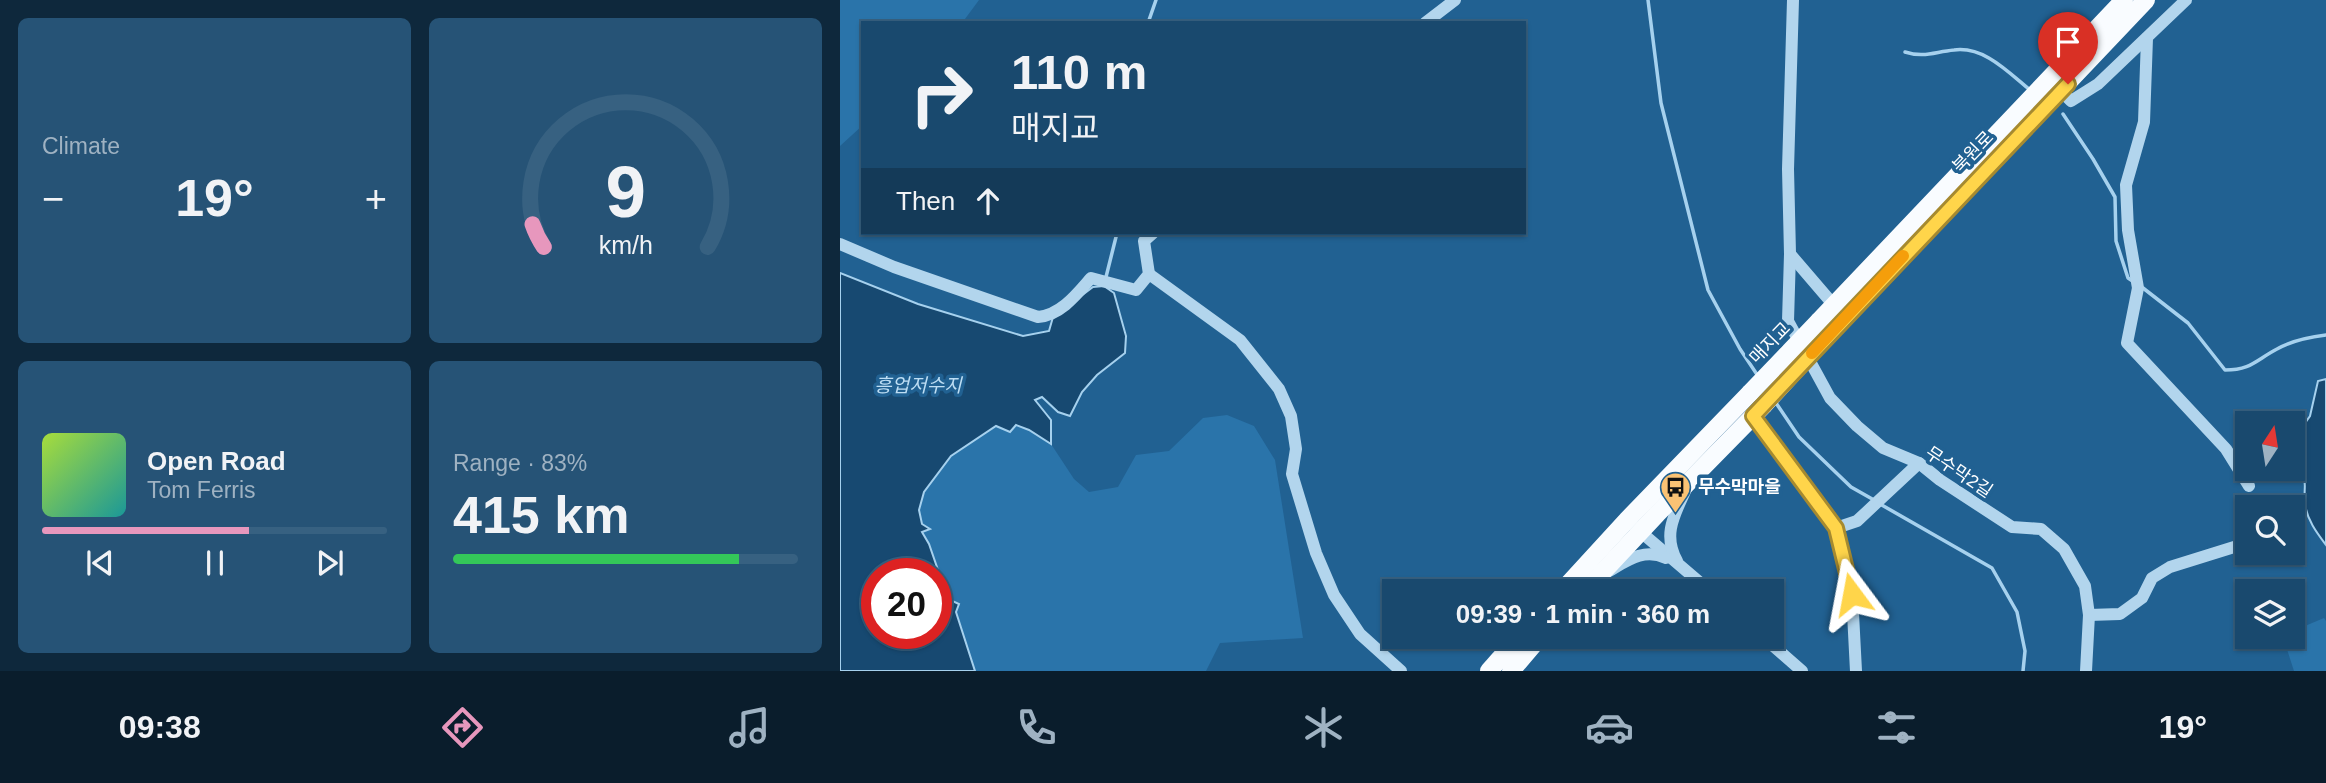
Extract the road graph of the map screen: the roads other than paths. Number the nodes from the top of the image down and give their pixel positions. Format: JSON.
{"nodes":[{"id":1,"x":1455,"y":0,"type":"edge"},
{"id":2,"x":1793,"y":0,"type":"edge"},
{"id":3,"x":2124,"y":0,"type":"edge"},
{"id":4,"x":2146,"y":0,"type":"edge"},
{"id":5,"x":2186,"y":0,"type":"edge"},
{"id":6,"x":1428,"y":21,"type":"edge"},
{"id":7,"x":2147,"y":38,"type":"junction"},
{"id":8,"x":2061,"y":92,"type":"junction"},
{"id":9,"x":1151,"y":235,"type":"edge"},
{"id":10,"x":840,"y":244,"type":"edge"},
{"id":11,"x":1790,"y":254,"type":"junction"},
{"id":12,"x":1149,"y":274,"type":"junction"},
{"id":13,"x":1839,"y":312,"type":"junction"},
{"id":14,"x":1825,"y":327,"type":"joint"},
{"id":15,"x":1756,"y":405,"type":"junction"},
{"id":16,"x":1919,"y":463,"type":"junction"},
{"id":17,"x":1691,"y":479,"type":"junction"},
{"id":18,"x":2249,"y":486,"type":"dead end"},
{"id":19,"x":1634,"y":526,"type":"junction"},
{"id":20,"x":1836,"y":528,"type":"junction"},
{"id":21,"x":2235,"y":547,"type":"edge"},
{"id":22,"x":1679,"y":564,"type":"junction"},
{"id":23,"x":1575,"y":579,"type":"edge"},
{"id":24,"x":1594,"y":579,"type":"edge"},
{"id":25,"x":1599,"y":579,"type":"edge"},
{"id":26,"x":1696,"y":579,"type":"edge"},
{"id":27,"x":2089,"y":615,"type":"junction"},
{"id":28,"x":1508,"y":649,"type":"edge"},
{"id":29,"x":1530,"y":649,"type":"edge"},
{"id":30,"x":1777,"y":649,"type":"edge"},
{"id":31,"x":1401,"y":671,"type":"edge"},
{"id":32,"x":1489,"y":671,"type":"edge"},
{"id":33,"x":1511,"y":671,"type":"edge"},
{"id":34,"x":1802,"y":671,"type":"edge"},
{"id":35,"x":1856,"y":671,"type":"edge"},
{"id":36,"x":2086,"y":671,"type":"edge"}],
"edges":[{"from":1,"to":6,"type":"street"},
{"from":2,"to":11,"type":"street"},
{"from":3,"to":13,"type":"main road","name":"북원로"},
{"from":4,"to":8,"type":"main road","name":"북원로"},
{"from":5,"to":7,"type":"street"},
{"from":7,"to":8,"type":"street"},
{"from":7,"to":18,"type":"street"},
{"from":8,"to":13,"type":"main road","name":"북원로"},
{"from":9,"to":12,"type":"street"},
{"from":10,"to":12,"type":"street"},
{"from":11,"to":13,"type":"street"},
{"from":11,"to":16,"type":"street","name":"무수막2길"},
{"from":12,"to":31,"type":"street"},
{"from":13,"to":14,"type":"main road","name":"북원로"},
{"from":14,"to":15,"type":"main road","name":"매지교","bridge":true},
{"from":15,"to":17,"type":"main road"},
{"from":15,"to":19,"type":"main road"},
{"from":15,"to":20,"type":"street"},
{"from":16,"to":20,"type":"street"},
{"from":16,"to":27,"type":"street","name":"무수막2길"},
{"from":17,"to":19,"type":"main road"},
{"from":17,"to":22,"type":"street"},
{"from":19,"to":22,"type":"street"},
{"from":19,"to":23,"type":"main road"},
{"from":19,"to":24,"type":"main road"},
{"from":20,"to":35,"type":"street"},
{"from":21,"to":27,"type":"street"},
{"from":22,"to":25,"type":"street"},
{"from":22,"to":26,"type":"street"},
{"from":27,"to":36,"type":"street","name":"무수막2길"},
{"from":28,"to":32,"type":"main road"},
{"from":29,"to":33,"type":"main road"},
{"from":30,"to":34,"type":"street"}]}
